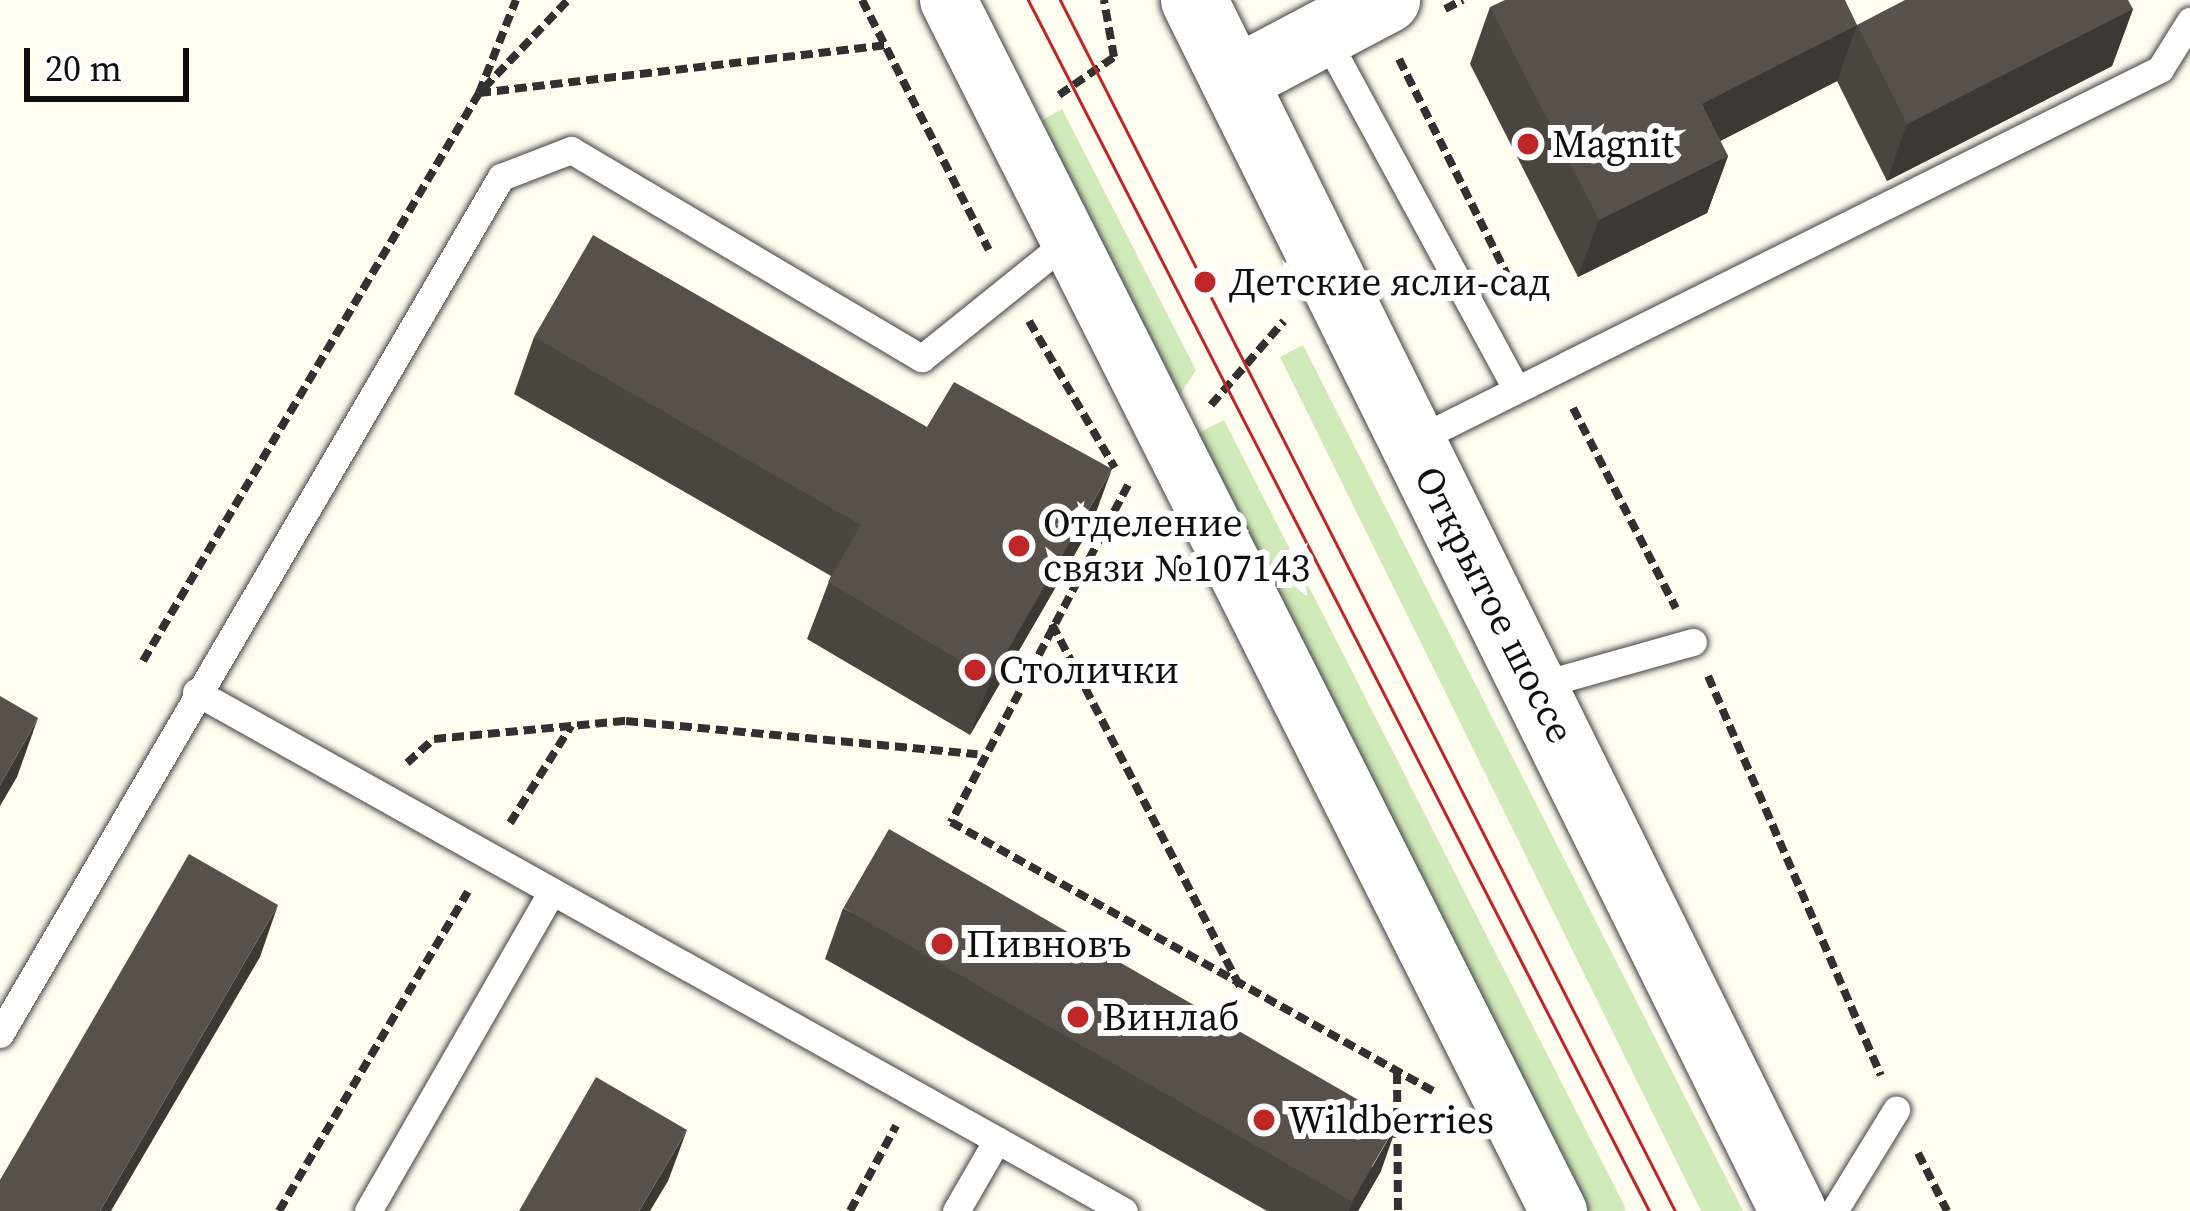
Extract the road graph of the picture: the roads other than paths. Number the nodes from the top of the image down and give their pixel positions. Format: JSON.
{"nodes":[{"id":1,"x":948,"y":0,"type":"edge"},
{"id":2,"x":1194,"y":0,"type":"edge"},
{"id":3,"x":1387,"y":0,"type":"edge"},
{"id":4,"x":2190,"y":21,"type":"edge"},
{"id":5,"x":1324,"y":33,"type":"junction"},
{"id":6,"x":1235,"y":80,"type":"junction"},
{"id":7,"x":1065,"y":243,"type":"junction"},
{"id":8,"x":1515,"y":387,"type":"junction"},
{"id":9,"x":1412,"y":442,"type":"junction"},
{"id":10,"x":1693,"y":642,"type":"road end"},
{"id":11,"x":1536,"y":686,"type":"junction"},
{"id":12,"x":196,"y":692,"type":"junction"},
{"id":13,"x":552,"y":891,"type":"junction"},
{"id":14,"x":0,"y":1034,"type":"edge"},
{"id":15,"x":1896,"y":1110,"type":"road end"},
{"id":16,"x":997,"y":1140,"type":"junction"},
{"id":17,"x":368,"y":1211,"type":"edge"},
{"id":18,"x":956,"y":1211,"type":"edge"},
{"id":19,"x":1124,"y":1211,"type":"edge"},
{"id":20,"x":1558,"y":1211,"type":"edge"},
{"id":21,"x":1793,"y":1211,"type":"edge"},
{"id":22,"x":1834,"y":1211,"type":"edge"}],
"edges":[{"from":1,"to":7,"type":"street"},
{"from":2,"to":6,"type":"street","name":"Открытое шоссе"},
{"from":3,"to":5,"type":"street"},
{"from":4,"to":8,"type":"lane"},
{"from":5,"to":6,"type":"street"},
{"from":5,"to":8,"type":"lane"},
{"from":6,"to":9,"type":"street","name":"Открытое шоссе"},
{"from":7,"to":12,"type":"lane"},
{"from":7,"to":20,"type":"street"},
{"from":8,"to":9,"type":"lane"},
{"from":9,"to":11,"type":"street","name":"Открытое шоссе"},
{"from":10,"to":11,"type":"lane"},
{"from":11,"to":21,"type":"street","name":"Открытое шоссе"},
{"from":12,"to":13,"type":"lane"},
{"from":12,"to":14,"type":"lane"},
{"from":13,"to":16,"type":"lane"},
{"from":13,"to":17,"type":"lane"},
{"from":15,"to":22,"type":"lane"},
{"from":16,"to":18,"type":"lane"},
{"from":16,"to":19,"type":"lane"}]}
